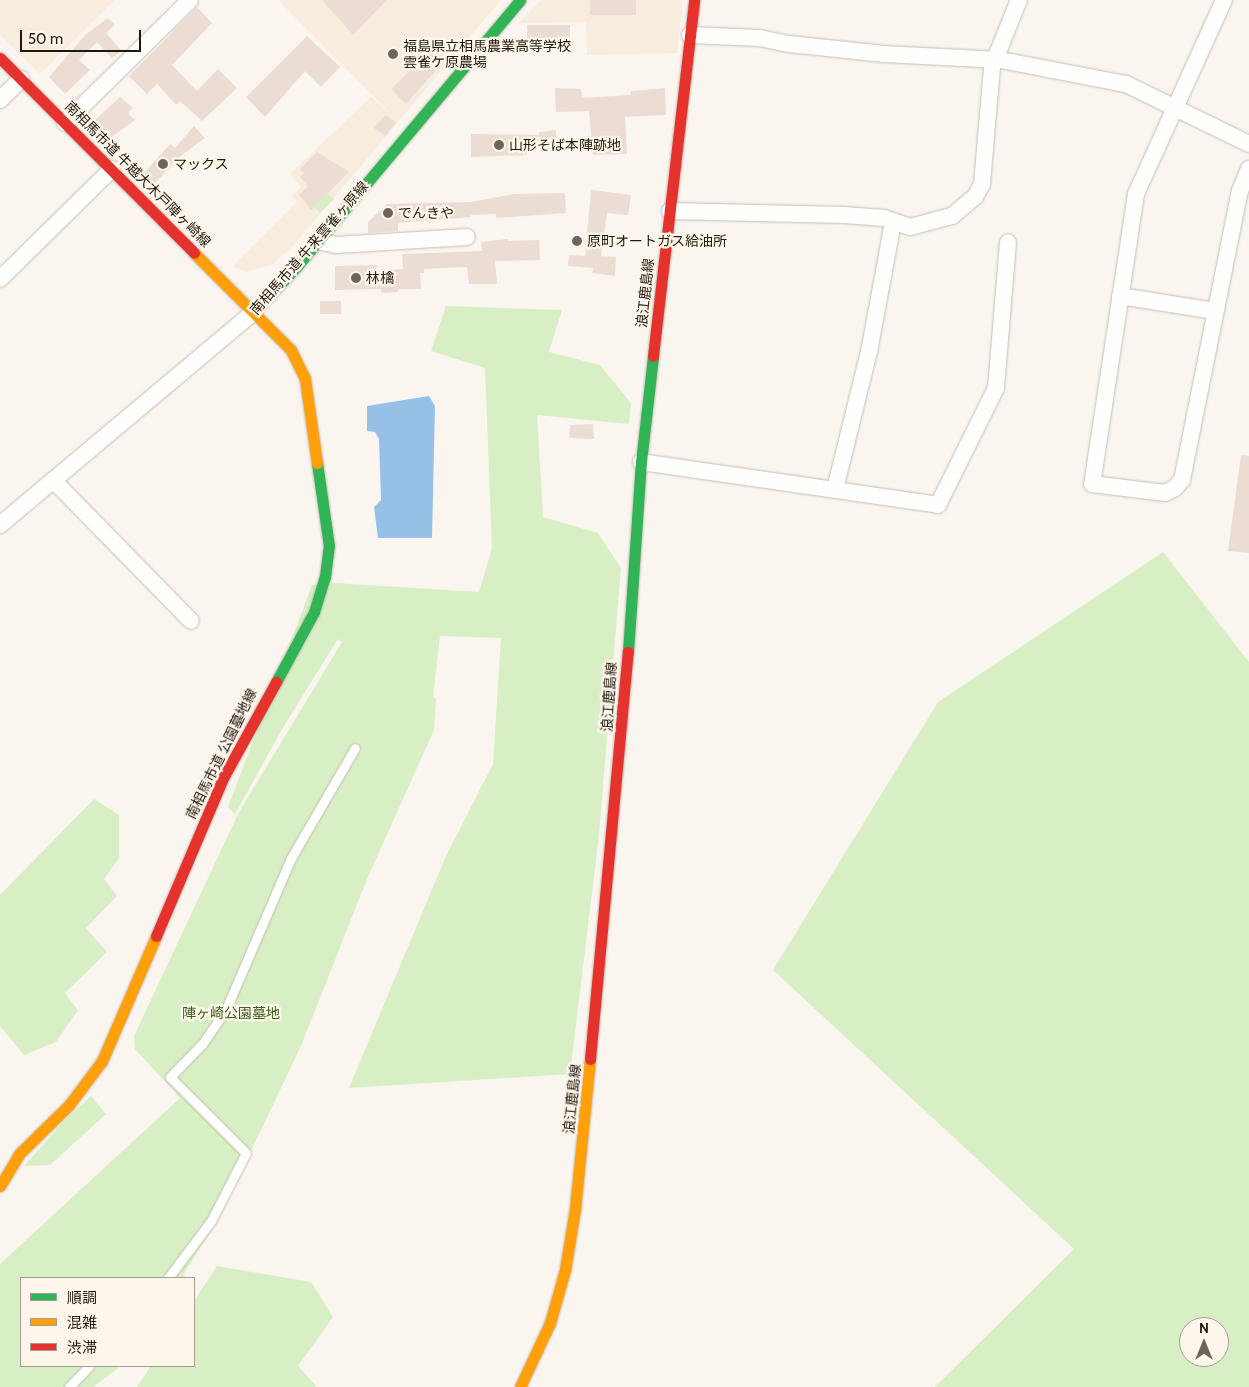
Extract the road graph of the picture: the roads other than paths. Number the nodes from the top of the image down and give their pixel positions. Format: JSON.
{"nodes":[{"id":1,"x":190,"y":0,"type":"edge"},
{"id":2,"x":520,"y":0,"type":"edge"},
{"id":3,"x":694,"y":0,"type":"edge"},
{"id":4,"x":1019,"y":0,"type":"edge"},
{"id":5,"x":1224,"y":0,"type":"edge"},
{"id":6,"x":690,"y":35,"type":"junction"},
{"id":7,"x":0,"y":58,"type":"edge"},
{"id":8,"x":995,"y":59,"type":"junction"},
{"id":9,"x":21,"y":79,"type":"junction"},
{"id":10,"x":0,"y":100,"type":"edge"},
{"id":11,"x":1175,"y":108,"type":"junction"},
{"id":12,"x":65,"y":123,"type":"junction"},
{"id":13,"x":1249,"y":144,"type":"edge"},
{"id":14,"x":112,"y":169,"type":"junction"},
{"id":15,"x":1248,"y":177,"type":"edge"},
{"id":16,"x":670,"y":211,"type":"junction"},
{"id":17,"x":893,"y":223,"type":"junction"},
{"id":18,"x":467,"y":237,"type":"dead end"},
{"id":19,"x":318,"y":241,"type":"junction"},
{"id":20,"x":1008,"y":242,"type":"dead end"},
{"id":21,"x":0,"y":279,"type":"edge"},
{"id":22,"x":1120,"y":296,"type":"junction"},
{"id":23,"x":1215,"y":311,"type":"junction"},
{"id":24,"x":255,"y":312,"type":"junction"},
{"id":25,"x":641,"y":462,"type":"junction"},
{"id":26,"x":53,"y":480,"type":"junction"},
{"id":27,"x":835,"y":489,"type":"junction"},
{"id":28,"x":0,"y":525,"type":"edge"},
{"id":29,"x":192,"y":621,"type":"dead end"},
{"id":30,"x":355,"y":748,"type":"dead end"},
{"id":31,"x":0,"y":1186,"type":"edge"},
{"id":32,"x":169,"y":1277,"type":"edge"},
{"id":33,"x":89,"y":1367,"type":"edge"},
{"id":34,"x":69,"y":1387,"type":"edge"},
{"id":35,"x":520,"y":1387,"type":"edge"}],
"edges":[{"from":1,"to":12,"type":"street"},
{"from":2,"to":19,"type":"street","name":"南相馬市道 牛来雲雀ヶ原線"},
{"from":3,"to":6,"type":"street","name":"浪江鹿島線"},
{"from":4,"to":8,"type":"street"},
{"from":5,"to":11,"type":"street"},
{"from":6,"to":8,"type":"street"},
{"from":6,"to":16,"type":"street","name":"浪江鹿島線"},
{"from":7,"to":9,"type":"street","name":"南相馬市道 牛越大木戸陣ヶ崎線"},
{"from":8,"to":11,"type":"street"},
{"from":8,"to":17,"type":"street"},
{"from":9,"to":10,"type":"street"},
{"from":9,"to":12,"type":"street","name":"南相馬市道 牛越大木戸陣ヶ崎線"},
{"from":11,"to":13,"type":"street"},
{"from":11,"to":22,"type":"street"},
{"from":12,"to":14,"type":"street","name":"南相馬市道 牛越大木戸陣ヶ崎線"},
{"from":14,"to":21,"type":"street"},
{"from":14,"to":24,"type":"street","name":"南相馬市道 牛越大木戸陣ヶ崎線"},
{"from":15,"to":23,"type":"street"},
{"from":16,"to":17,"type":"street"},
{"from":16,"to":25,"type":"street","name":"浪江鹿島線"},
{"from":17,"to":27,"type":"street"},
{"from":18,"to":19,"type":"street"},
{"from":19,"to":24,"type":"street","name":"南相馬市道 牛来雲雀ヶ原線"},
{"from":20,"to":27,"type":"street"},
{"from":22,"to":23,"type":"street"},
{"from":22,"to":23,"type":"street"},
{"from":24,"to":26,"type":"street","name":"南相馬市道 牛来雲雀ヶ原線"},
{"from":24,"to":31,"type":"street","name":"南相馬市道 公園墓地線"},
{"from":25,"to":27,"type":"street"},
{"from":25,"to":35,"type":"street","name":"浪江鹿島線"},
{"from":26,"to":28,"type":"street","name":"南相馬市道 牛来雲雀ヶ原線"},
{"from":26,"to":29,"type":"street"},
{"from":30,"to":32,"type":"lane"},
{"from":33,"to":34,"type":"lane"}]}
